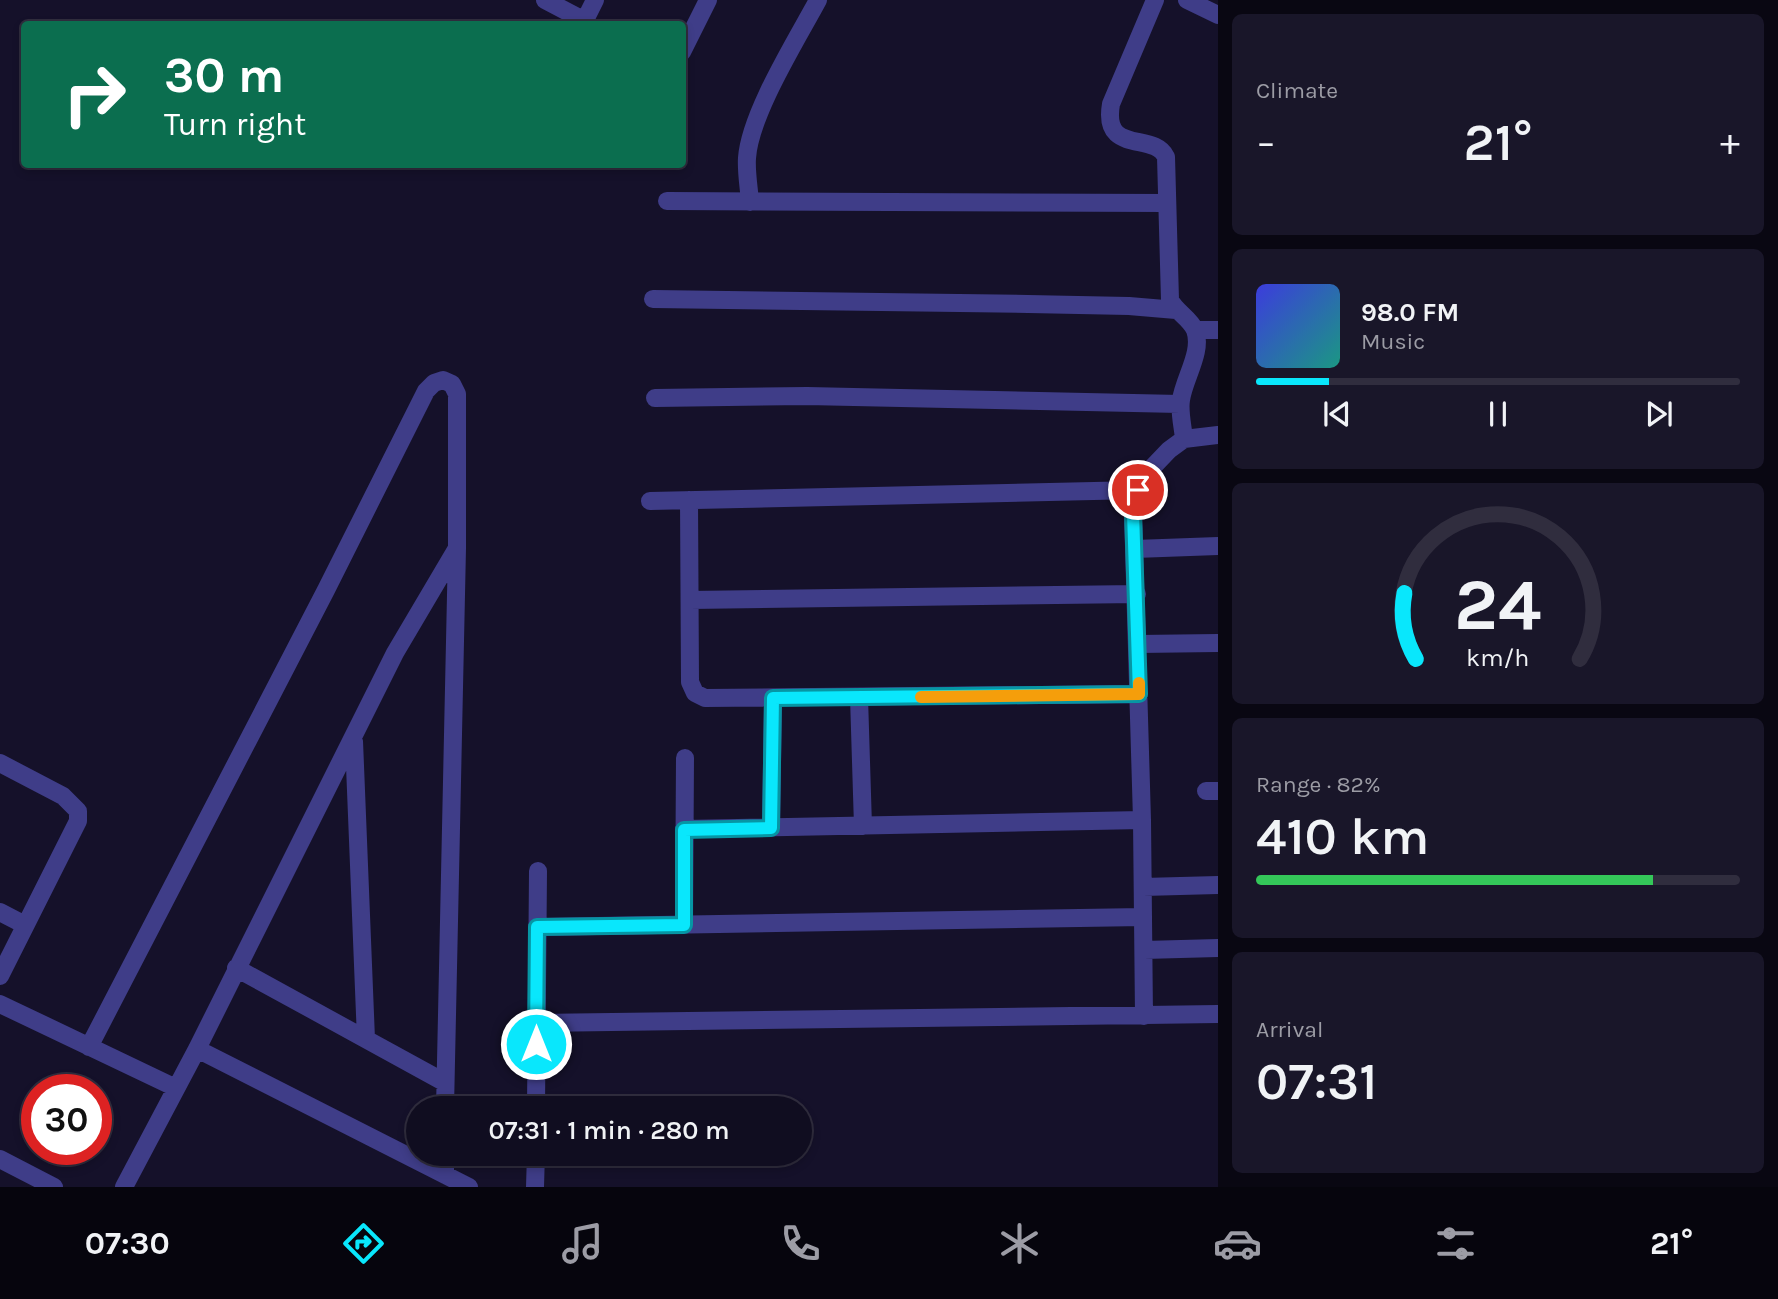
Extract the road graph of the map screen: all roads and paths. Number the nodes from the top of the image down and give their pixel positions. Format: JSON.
{"nodes":[{"id":1,"x":545,"y":0,"type":"edge"},
{"id":2,"x":595,"y":0,"type":"edge"},
{"id":3,"x":708,"y":0,"type":"edge"},
{"id":4,"x":817,"y":0,"type":"edge"},
{"id":5,"x":1155,"y":0,"type":"edge"},
{"id":6,"x":1187,"y":0,"type":"edge"},
{"id":7,"x":1218,"y":15,"type":"edge"},
{"id":8,"x":581,"y":21,"type":"edge"},
{"id":9,"x":585,"y":21,"type":"edge"},
{"id":10,"x":686,"y":44,"type":"edge"},
{"id":11,"x":667,"y":201,"type":"dead end"},
{"id":12,"x":750,"y":202,"type":"junction"},
{"id":13,"x":1167,"y":204,"type":"junction"},
{"id":14,"x":653,"y":299,"type":"dead end"},
{"id":15,"x":1175,"y":310,"type":"junction"},
{"id":16,"x":1195,"y":330,"type":"junction"},
{"id":17,"x":1218,"y":330,"type":"edge"},
{"id":18,"x":655,"y":398,"type":"dead end"},
{"id":19,"x":1180,"y":404,"type":"junction"},
{"id":20,"x":1218,"y":435,"type":"edge"},
{"id":21,"x":1184,"y":439,"type":"junction"},
{"id":22,"x":1138,"y":490,"type":"junction"},
{"id":23,"x":689,"y":500,"type":"junction"},
{"id":24,"x":650,"y":501,"type":"dead end"},
{"id":25,"x":1218,"y":546,"type":"edge"},
{"id":26,"x":457,"y":548,"type":"junction"},
{"id":27,"x":1135,"y":549,"type":"junction"},
{"id":28,"x":1137,"y":594,"type":"junction"},
{"id":29,"x":690,"y":600,"type":"junction"},
{"id":30,"x":1218,"y":643,"type":"edge"},
{"id":31,"x":1138,"y":644,"type":"junction"},
{"id":32,"x":1139,"y":694,"type":"junction"},
{"id":33,"x":859,"y":697,"type":"junction"},
{"id":34,"x":773,"y":698,"type":"junction"},
{"id":35,"x":354,"y":737,"type":"junction"},
{"id":36,"x":685,"y":758,"type":"dead end"},
{"id":37,"x":0,"y":763,"type":"edge"},
{"id":38,"x":1143,"y":820,"type":"junction"},
{"id":39,"x":863,"y":826,"type":"junction"},
{"id":40,"x":771,"y":828,"type":"junction"},
{"id":41,"x":684,"y":830,"type":"junction"},
{"id":42,"x":538,"y":871,"type":"dead end"},
{"id":43,"x":1218,"y":885,"type":"edge"},
{"id":44,"x":1143,"y":887,"type":"junction"},
{"id":45,"x":0,"y":912,"type":"edge"},
{"id":46,"x":1143,"y":917,"type":"junction"},
{"id":47,"x":25,"y":925,"type":"junction"},
{"id":48,"x":684,"y":925,"type":"junction"},
{"id":49,"x":537,"y":927,"type":"junction"},
{"id":50,"x":1218,"y":948,"type":"edge"},
{"id":51,"x":1144,"y":950,"type":"junction"},
{"id":52,"x":236,"y":968,"type":"junction"},
{"id":53,"x":0,"y":976,"type":"edge"},
{"id":54,"x":0,"y":1004,"type":"edge"},
{"id":55,"x":1218,"y":1014,"type":"edge"},
{"id":56,"x":1144,"y":1016,"type":"junction"},
{"id":57,"x":537,"y":1023,"type":"junction"},
{"id":58,"x":366,"y":1039,"type":"junction"},
{"id":59,"x":89,"y":1047,"type":"junction"},
{"id":60,"x":197,"y":1049,"type":"junction"},
{"id":61,"x":444,"y":1082,"type":"junction"},
{"id":62,"x":176,"y":1088,"type":"junction"},
{"id":63,"x":444,"y":1096,"type":"edge"},
{"id":64,"x":536,"y":1096,"type":"edge"},
{"id":65,"x":0,"y":1158,"type":"edge"},
{"id":66,"x":445,"y":1166,"type":"edge"},
{"id":67,"x":536,"y":1166,"type":"edge"},
{"id":68,"x":445,"y":1175,"type":"junction"},
{"id":69,"x":54,"y":1187,"type":"edge"},
{"id":70,"x":124,"y":1187,"type":"edge"},
{"id":71,"x":469,"y":1187,"type":"edge"},
{"id":72,"x":535,"y":1187,"type":"edge"}],
"edges":[{"from":1,"to":8,"type":"street"},
{"from":2,"to":9,"type":"street"},
{"from":3,"to":10,"type":"street"},
{"from":4,"to":12,"type":"street"},
{"from":5,"to":13,"type":"street"},
{"from":6,"to":7,"type":"street"},
{"from":11,"to":12,"type":"street"},
{"from":12,"to":13,"type":"street"},
{"from":13,"to":15,"type":"street"},
{"from":14,"to":15,"type":"street"},
{"from":15,"to":16,"type":"street"},
{"from":16,"to":17,"type":"street"},
{"from":16,"to":19,"type":"street"},
{"from":18,"to":19,"type":"street"},
{"from":19,"to":21,"type":"street"},
{"from":20,"to":21,"type":"street"},
{"from":21,"to":22,"type":"street"},
{"from":22,"to":23,"type":"street"},
{"from":22,"to":27,"type":"street"},
{"from":23,"to":24,"type":"street"},
{"from":23,"to":29,"type":"street"},
{"from":25,"to":27,"type":"street"},
{"from":26,"to":35,"type":"street"},
{"from":26,"to":59,"type":"street"},
{"from":26,"to":61,"type":"street"},
{"from":27,"to":28,"type":"street"},
{"from":28,"to":29,"type":"street"},
{"from":28,"to":31,"type":"street"},
{"from":29,"to":34,"type":"street"},
{"from":30,"to":31,"type":"street"},
{"from":31,"to":32,"type":"street"},
{"from":32,"to":33,"type":"street"},
{"from":32,"to":38,"type":"street"},
{"from":33,"to":34,"type":"street"},
{"from":33,"to":39,"type":"street"},
{"from":34,"to":40,"type":"street"},
{"from":35,"to":52,"type":"street"},
{"from":35,"to":58,"type":"street"},
{"from":36,"to":41,"type":"street"},
{"from":37,"to":47,"type":"street"},
{"from":38,"to":39,"type":"street"},
{"from":38,"to":44,"type":"street"},
{"from":39,"to":40,"type":"street"},
{"from":40,"to":41,"type":"street"},
{"from":41,"to":48,"type":"street"},
{"from":42,"to":49,"type":"street"},
{"from":43,"to":44,"type":"street"},
{"from":44,"to":46,"type":"street"},
{"from":45,"to":47,"type":"street"},
{"from":46,"to":48,"type":"street"},
{"from":46,"to":51,"type":"street"},
{"from":47,"to":53,"type":"street"},
{"from":48,"to":49,"type":"street"},
{"from":49,"to":57,"type":"street"},
{"from":50,"to":51,"type":"street"},
{"from":51,"to":56,"type":"street"},
{"from":52,"to":58,"type":"street"},
{"from":52,"to":60,"type":"street"},
{"from":54,"to":59,"type":"street"},
{"from":55,"to":56,"type":"street"},
{"from":56,"to":57,"type":"street"},
{"from":57,"to":64,"type":"street"},
{"from":58,"to":61,"type":"street"},
{"from":59,"to":62,"type":"street"},
{"from":60,"to":62,"type":"street"},
{"from":60,"to":68,"type":"street"},
{"from":61,"to":63,"type":"street"},
{"from":62,"to":70,"type":"street"},
{"from":65,"to":69,"type":"street"},
{"from":66,"to":68,"type":"street"},
{"from":67,"to":72,"type":"street"},
{"from":68,"to":71,"type":"street"}]}
